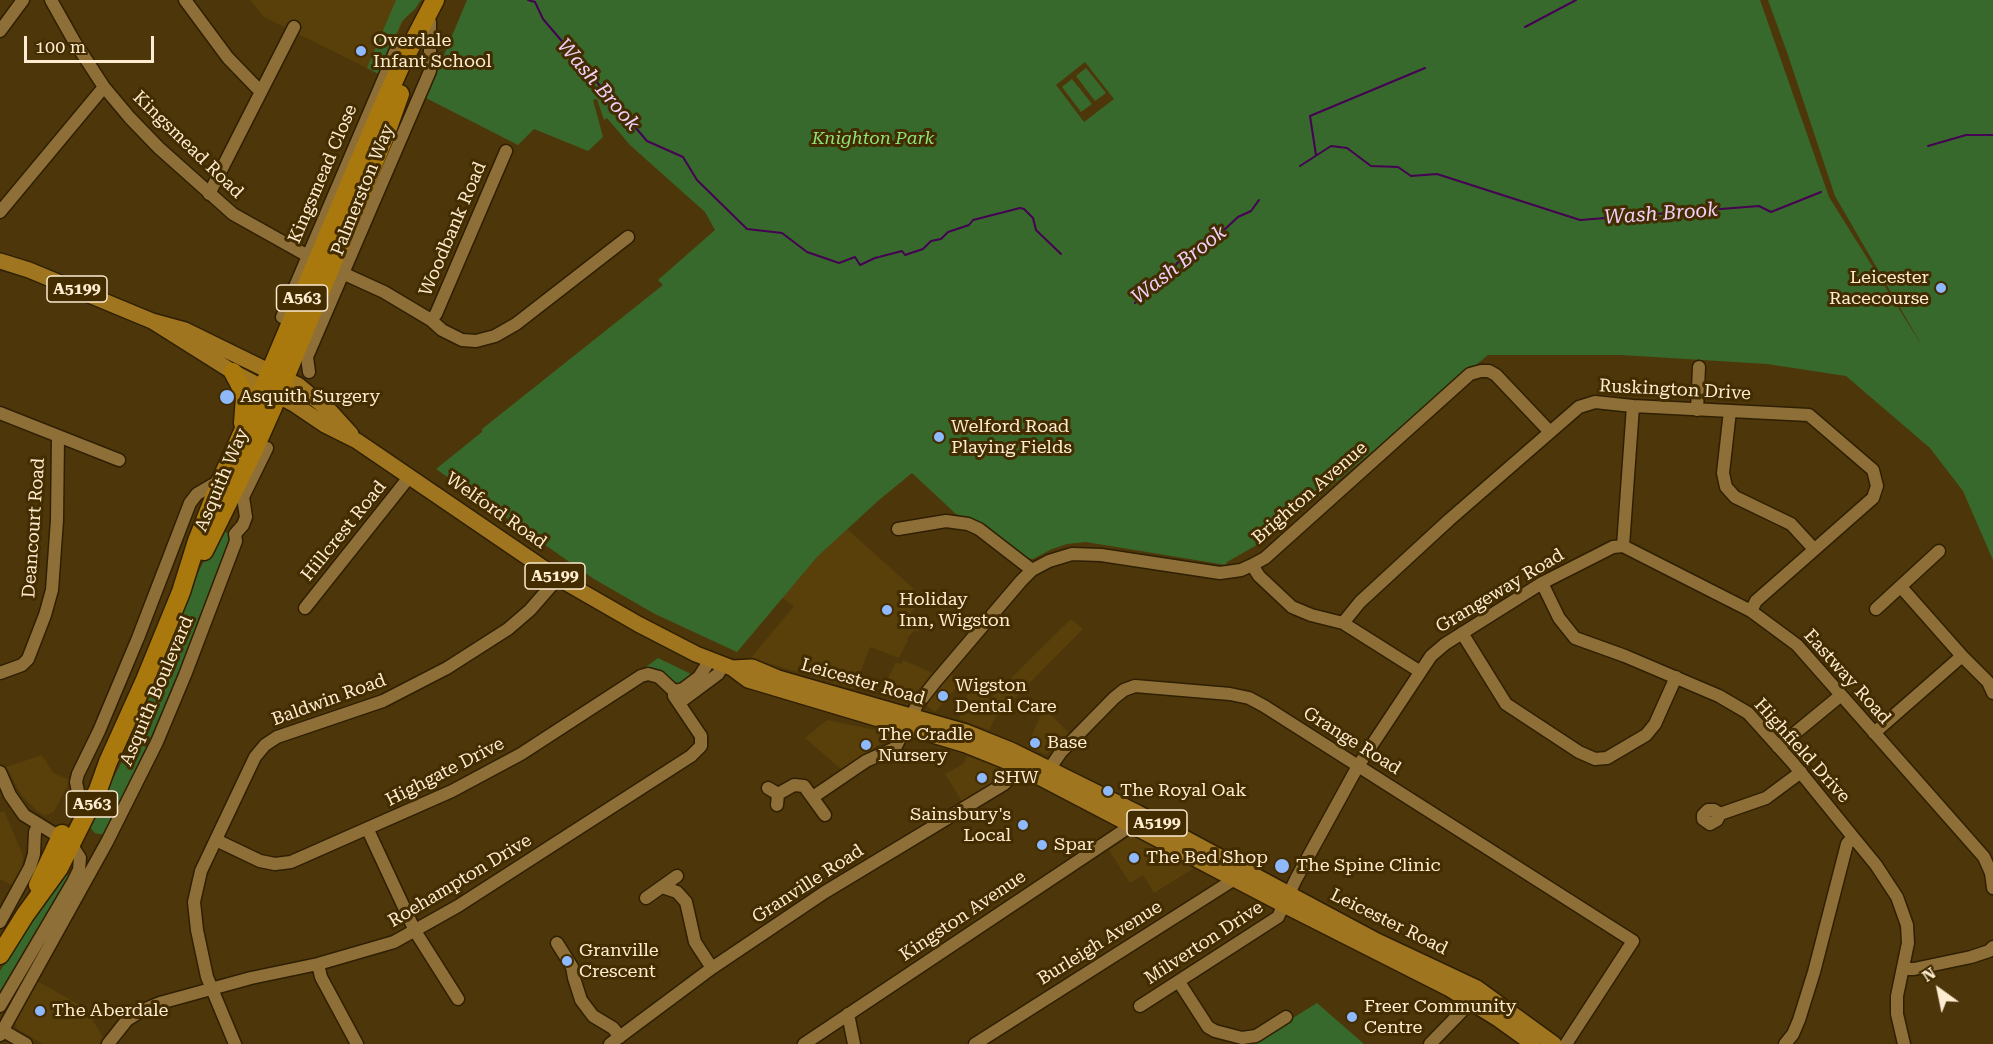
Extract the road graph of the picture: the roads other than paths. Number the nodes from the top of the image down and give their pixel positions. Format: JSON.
{"nodes":[{"id":1,"x":23,"y":0,"type":"edge"},
{"id":2,"x":51,"y":0,"type":"edge"},
{"id":3,"x":185,"y":0,"type":"edge"},
{"id":4,"x":437,"y":0,"type":"edge"},
{"id":5,"x":294,"y":27,"type":"dead end"},
{"id":6,"x":0,"y":30,"type":"edge"},
{"id":7,"x":398,"y":45,"type":"dead end"},
{"id":8,"x":104,"y":87,"type":"junction"},
{"id":9,"x":261,"y":92,"type":"junction"},
{"id":10,"x":506,"y":151,"type":"dead end"},
{"id":11,"x":209,"y":194,"type":"junction"},
{"id":12,"x":0,"y":212,"type":"edge"},
{"id":13,"x":628,"y":237,"type":"dead end"},
{"id":14,"x":308,"y":256,"type":"junction"},
{"id":15,"x":0,"y":261,"type":"edge"},
{"id":16,"x":337,"y":271,"type":"junction"},
{"id":17,"x":300,"y":301,"type":"junction"},
{"id":18,"x":282,"y":317,"type":"dead end"},
{"id":19,"x":431,"y":320,"type":"junction"},
{"id":20,"x":152,"y":321,"type":"junction"},
{"id":21,"x":1699,"y":367,"type":"dead end"},
{"id":22,"x":233,"y":372,"type":"junction"},
{"id":23,"x":309,"y":372,"type":"dead end"},
{"id":24,"x":274,"y":383,"type":"junction"},
{"id":25,"x":1634,"y":406,"type":"junction"},
{"id":26,"x":1697,"y":410,"type":"junction"},
{"id":27,"x":1730,"y":411,"type":"junction"},
{"id":28,"x":0,"y":413,"type":"edge"},
{"id":29,"x":1550,"y":432,"type":"junction"},
{"id":30,"x":241,"y":434,"type":"junction"},
{"id":31,"x":58,"y":436,"type":"junction"},
{"id":32,"x":267,"y":448,"type":"dead end"},
{"id":33,"x":119,"y":460,"type":"dead end"},
{"id":34,"x":410,"y":476,"type":"junction"},
{"id":35,"x":221,"y":480,"type":"junction"},
{"id":36,"x":216,"y":526,"type":"junction"},
{"id":37,"x":898,"y":529,"type":"dead end"},
{"id":38,"x":235,"y":534,"type":"junction"},
{"id":39,"x":1623,"y":546,"type":"junction"},
{"id":40,"x":1814,"y":549,"type":"junction"},
{"id":41,"x":1940,"y":551,"type":"dead end"},
{"id":42,"x":1252,"y":565,"type":"junction"},
{"id":43,"x":1032,"y":570,"type":"junction"},
{"id":44,"x":558,"y":578,"type":"junction"},
{"id":45,"x":1542,"y":583,"type":"junction"},
{"id":46,"x":1901,"y":587,"type":"junction"},
{"id":47,"x":181,"y":592,"type":"junction"},
{"id":48,"x":304,"y":608,"type":"dead end"},
{"id":49,"x":1876,"y":609,"type":"dead end"},
{"id":50,"x":1751,"y":611,"type":"junction"},
{"id":51,"x":1343,"y":623,"type":"junction"},
{"id":52,"x":1462,"y":633,"type":"junction"},
{"id":53,"x":1962,"y":656,"type":"junction"},
{"id":54,"x":722,"y":664,"type":"junction"},
{"id":55,"x":1419,"y":671,"type":"junction"},
{"id":56,"x":0,"y":673,"type":"edge"},
{"id":57,"x":1676,"y":677,"type":"junction"},
{"id":58,"x":1993,"y":693,"type":"edge"},
{"id":59,"x":1840,"y":696,"type":"junction"},
{"id":60,"x":676,"y":697,"type":"junction"},
{"id":61,"x":908,"y":721,"type":"junction"},
{"id":62,"x":1874,"y":733,"type":"junction"},
{"id":63,"x":1778,"y":747,"type":"junction"},
{"id":64,"x":1021,"y":761,"type":"junction"},
{"id":65,"x":108,"y":762,"type":"junction"},
{"id":66,"x":1358,"y":766,"type":"junction"},
{"id":67,"x":1050,"y":768,"type":"junction"},
{"id":68,"x":0,"y":772,"type":"edge"},
{"id":69,"x":1800,"y":772,"type":"junction"},
{"id":70,"x":774,"y":796,"type":"dead end"},
{"id":71,"x":813,"y":797,"type":"junction"},
{"id":72,"x":80,"y":801,"type":"junction"},
{"id":73,"x":1720,"y":814,"type":"dead end"},
{"id":74,"x":825,"y":815,"type":"dead end"},
{"id":75,"x":1134,"y":818,"type":"junction"},
{"id":76,"x":39,"y":824,"type":"junction"},
{"id":77,"x":368,"y":830,"type":"junction"},
{"id":78,"x":1853,"y":837,"type":"junction"},
{"id":79,"x":66,"y":840,"type":"junction"},
{"id":80,"x":216,"y":840,"type":"junction"},
{"id":81,"x":1989,"y":855,"type":"edge"},
{"id":82,"x":1236,"y":873,"type":"junction"},
{"id":83,"x":677,"y":876,"type":"dead end"},
{"id":84,"x":662,"y":887,"type":"junction"},
{"id":85,"x":1993,"y":888,"type":"edge"},
{"id":86,"x":646,"y":898,"type":"dead end"},
{"id":87,"x":1286,"y":899,"type":"junction"},
{"id":88,"x":0,"y":922,"type":"edge"},
{"id":89,"x":415,"y":931,"type":"junction"},
{"id":90,"x":557,"y":943,"type":"dead end"},
{"id":91,"x":1993,"y":947,"type":"edge"},
{"id":92,"x":0,"y":955,"type":"edge"},
{"id":93,"x":318,"y":964,"type":"junction"},
{"id":94,"x":712,"y":968,"type":"junction"},
{"id":95,"x":1903,"y":969,"type":"junction"},
{"id":96,"x":1179,"y":982,"type":"junction"},
{"id":97,"x":211,"y":989,"type":"junction"},
{"id":98,"x":1473,"y":995,"type":"junction"},
{"id":99,"x":458,"y":999,"type":"dead end"},
{"id":100,"x":0,"y":1005,"type":"edge"},
{"id":101,"x":1140,"y":1006,"type":"dead end"},
{"id":102,"x":848,"y":1014,"type":"junction"},
{"id":103,"x":1286,"y":1017,"type":"dead end"},
{"id":104,"x":1,"y":1032,"type":"edge"},
{"id":105,"x":615,"y":1040,"type":"edge"},
{"id":106,"x":26,"y":1044,"type":"edge"},
{"id":107,"x":108,"y":1044,"type":"edge"},
{"id":108,"x":235,"y":1044,"type":"edge"},
{"id":109,"x":357,"y":1044,"type":"edge"},
{"id":110,"x":804,"y":1044,"type":"edge"},
{"id":111,"x":854,"y":1044,"type":"edge"},
{"id":112,"x":975,"y":1044,"type":"edge"},
{"id":113,"x":1430,"y":1044,"type":"edge"},
{"id":114,"x":1533,"y":1044,"type":"edge"},
{"id":115,"x":1554,"y":1044,"type":"edge"},
{"id":116,"x":1566,"y":1044,"type":"edge"},
{"id":117,"x":1785,"y":1044,"type":"edge"},
{"id":118,"x":1904,"y":1044,"type":"edge"}],
"edges":[{"from":1,"to":6,"type":"street"},
{"from":2,"to":8,"type":"street","name":"Kingsmead Road"},
{"from":3,"to":9,"type":"street"},
{"from":4,"to":16,"type":"highway","name":"Palmerston Way","number":"A563"},
{"from":4,"to":17,"type":"highway","name":"Palmerston Way","number":"A563"},
{"from":5,"to":9,"type":"street"},
{"from":7,"to":14,"type":"street","name":"Kingsmead Close"},
{"from":8,"to":11,"type":"street","name":"Kingsmead Road"},
{"from":8,"to":12,"type":"street"},
{"from":9,"to":11,"type":"street"},
{"from":10,"to":19,"type":"street","name":"Woodbank Road"},
{"from":11,"to":14,"type":"street","name":"Kingsmead Road"},
{"from":13,"to":19,"type":"street"},
{"from":14,"to":18,"type":"street","name":"Kingsmead Close"},
{"from":15,"to":20,"type":"main road","name":"Welford Road","number":"A5199"},
{"from":16,"to":17,"type":"highway"},
{"from":16,"to":19,"type":"street"},
{"from":16,"to":23,"type":"street"},
{"from":16,"to":24,"type":"highway","name":"Palmerston Way","number":"A563"},
{"from":17,"to":24,"type":"highway","name":"Palmerston Way","number":"A563"},
{"from":20,"to":22,"type":"main road","name":"Welford Road","number":"A5199"},
{"from":20,"to":24,"type":"main road","name":"Welford Road","number":"A5199"},
{"from":21,"to":26,"type":"street"},
{"from":22,"to":24,"type":"main road","name":"Welford Road","number":"A5199"},
{"from":22,"to":30,"type":"highway","number":"A563"},
{"from":24,"to":30,"type":"highway","name":"Asquith Way","number":"A563"},
{"from":24,"to":34,"type":"main road","name":"Welford Road","number":"A5199"},
{"from":24,"to":36,"type":"highway","name":"Asquith Way","number":"A563"},
{"from":25,"to":26,"type":"street","name":"Ruskington Drive"},
{"from":25,"to":29,"type":"street","name":"Ruskington Drive"},
{"from":25,"to":39,"type":"street"},
{"from":26,"to":27,"type":"street","name":"Ruskington Drive"},
{"from":27,"to":40,"type":"street"},
{"from":27,"to":40,"type":"street","name":"Ruskington Drive"},
{"from":28,"to":31,"type":"street"},
{"from":29,"to":42,"type":"street","name":"Brighton Avenue"},
{"from":29,"to":51,"type":"street","name":"Ruskington Drive"},
{"from":30,"to":35,"type":"highway","name":"Asquith Way","number":"A563"},
{"from":31,"to":33,"type":"street"},
{"from":31,"to":56,"type":"street","name":"Deancourt Road"},
{"from":32,"to":38,"type":"street","name":"Asquith Boulevard"},
{"from":34,"to":44,"type":"main road","name":"Welford Road","number":"A5199"},
{"from":34,"to":48,"type":"street","name":"Hillcrest Road"},
{"from":35,"to":47,"type":"highway","name":"Asquith Way","number":"A563"},
{"from":35,"to":72,"type":"street"},
{"from":36,"to":38,"type":"street"},
{"from":36,"to":47,"type":"highway","name":"Asquith Way","number":"A563"},
{"from":37,"to":43,"type":"street"},
{"from":38,"to":104,"type":"street","name":"Asquith Boulevard"},
{"from":39,"to":45,"type":"street","name":"Grangeway Road"},
{"from":39,"to":50,"type":"street","name":"Eastway Road"},
{"from":40,"to":50,"type":"street","name":"Ruskington Drive"},
{"from":41,"to":46,"type":"street"},
{"from":42,"to":43,"type":"street","name":"Brighton Avenue"},
{"from":42,"to":51,"type":"street"},
{"from":43,"to":61,"type":"street","name":"Brighton Avenue"},
{"from":44,"to":54,"type":"main road","name":"Welford Road","number":"A5199"},
{"from":44,"to":80,"type":"street","name":"Baldwin Road"},
{"from":45,"to":52,"type":"street","name":"Grangeway Road"},
{"from":45,"to":57,"type":"street","name":"Highfield Drive"},
{"from":46,"to":49,"type":"street"},
{"from":46,"to":53,"type":"street"},
{"from":47,"to":65,"type":"highway","name":"Asquith Way","number":"A563"},
{"from":50,"to":59,"type":"street","name":"Eastway Road"},
{"from":51,"to":55,"type":"street"},
{"from":52,"to":55,"type":"street","name":"Grangeway Road"},
{"from":52,"to":57,"type":"street"},
{"from":53,"to":58,"type":"street"},
{"from":53,"to":62,"type":"street"},
{"from":54,"to":60,"type":"street"},
{"from":54,"to":61,"type":"main road","name":"Leicester Road","number":"A5199"},
{"from":55,"to":66,"type":"street","name":"Grangeway Road"},
{"from":57,"to":63,"type":"street","name":"Highfield Drive"},
{"from":59,"to":62,"type":"street","name":"Eastway Road"},
{"from":59,"to":63,"type":"street"},
{"from":60,"to":77,"type":"street","name":"Highgate Drive"},
{"from":60,"to":89,"type":"street","name":"Roehampton Drive"},
{"from":61,"to":64,"type":"main road","name":"Leicester Road","number":"A5199"},
{"from":61,"to":71,"type":"street","name":"Brighton Avenue"},
{"from":62,"to":81,"type":"street","name":"Eastway Road"},
{"from":63,"to":69,"type":"street","name":"Highfield Drive"},
{"from":64,"to":67,"type":"main road","name":"Leicester Road","number":"A5199"},
{"from":64,"to":75,"type":"main road","name":"Leicester Road","number":"A5199"},
{"from":64,"to":94,"type":"street","name":"Granville Road"},
{"from":65,"to":72,"type":"highway","name":"Asquith Way","number":"A563"},
{"from":65,"to":79,"type":"highway","name":"Asquith Way","number":"A563"},
{"from":66,"to":67,"type":"street","name":"Grange Road"},
{"from":66,"to":87,"type":"street","name":"Grangeway Road"},
{"from":66,"to":116,"type":"street","name":"Grange Road"},
{"from":67,"to":75,"type":"main road","name":"Leicester Road","number":"A5199"},
{"from":68,"to":76,"type":"street"},
{"from":69,"to":73,"type":"street"},
{"from":69,"to":78,"type":"street","name":"Highfield Drive"},
{"from":70,"to":71,"type":"street"},
{"from":71,"to":74,"type":"street"},
{"from":72,"to":79,"type":"highway","name":"Asquith Way","number":"A563"},
{"from":75,"to":82,"type":"main road","name":"Leicester Road","number":"A5199"},
{"from":75,"to":102,"type":"street","name":"Kingston Avenue"},
{"from":76,"to":79,"type":"street"},
{"from":76,"to":88,"type":"street"},
{"from":77,"to":80,"type":"street","name":"Highgate Drive"},
{"from":77,"to":89,"type":"street"},
{"from":78,"to":95,"type":"street","name":"Highfield Drive"},
{"from":78,"to":117,"type":"street"},
{"from":79,"to":92,"type":"highway","name":"Asquith Way","number":"A563"},
{"from":79,"to":100,"type":"street"},
{"from":80,"to":97,"type":"street","name":"Baldwin Road"},
{"from":81,"to":85,"type":"street","name":"Eastway Road"},
{"from":82,"to":87,"type":"main road","name":"Leicester Road","number":"A5199"},
{"from":82,"to":112,"type":"street","name":"Burleigh Avenue"},
{"from":83,"to":84,"type":"street"},
{"from":84,"to":86,"type":"street"},
{"from":84,"to":94,"type":"street"},
{"from":87,"to":96,"type":"street","name":"Milverton Drive"},
{"from":87,"to":98,"type":"main road","name":"Leicester Road","number":"A5199"},
{"from":89,"to":93,"type":"street","name":"Roehampton Drive"},
{"from":89,"to":99,"type":"street"},
{"from":90,"to":105,"type":"street"},
{"from":91,"to":95,"type":"street"},
{"from":93,"to":97,"type":"street","name":"Roehampton Drive"},
{"from":93,"to":109,"type":"street"},
{"from":94,"to":105,"type":"street","name":"Granville Road"},
{"from":95,"to":118,"type":"street","name":"Highfield Drive"},
{"from":96,"to":101,"type":"street","name":"Milverton Drive"},
{"from":96,"to":103,"type":"street"},
{"from":97,"to":107,"type":"street","name":"Roehampton Drive"},
{"from":97,"to":108,"type":"street","name":"Baldwin Road"},
{"from":98,"to":113,"type":"street"},
{"from":98,"to":114,"type":"main road","name":"Leicester Road","number":"A5199"},
{"from":98,"to":115,"type":"main road","name":"Leicester Road","number":"A5199"},
{"from":102,"to":110,"type":"street","name":"Kingston Avenue"},
{"from":102,"to":111,"type":"street"},
{"from":104,"to":106,"type":"street"}]}
